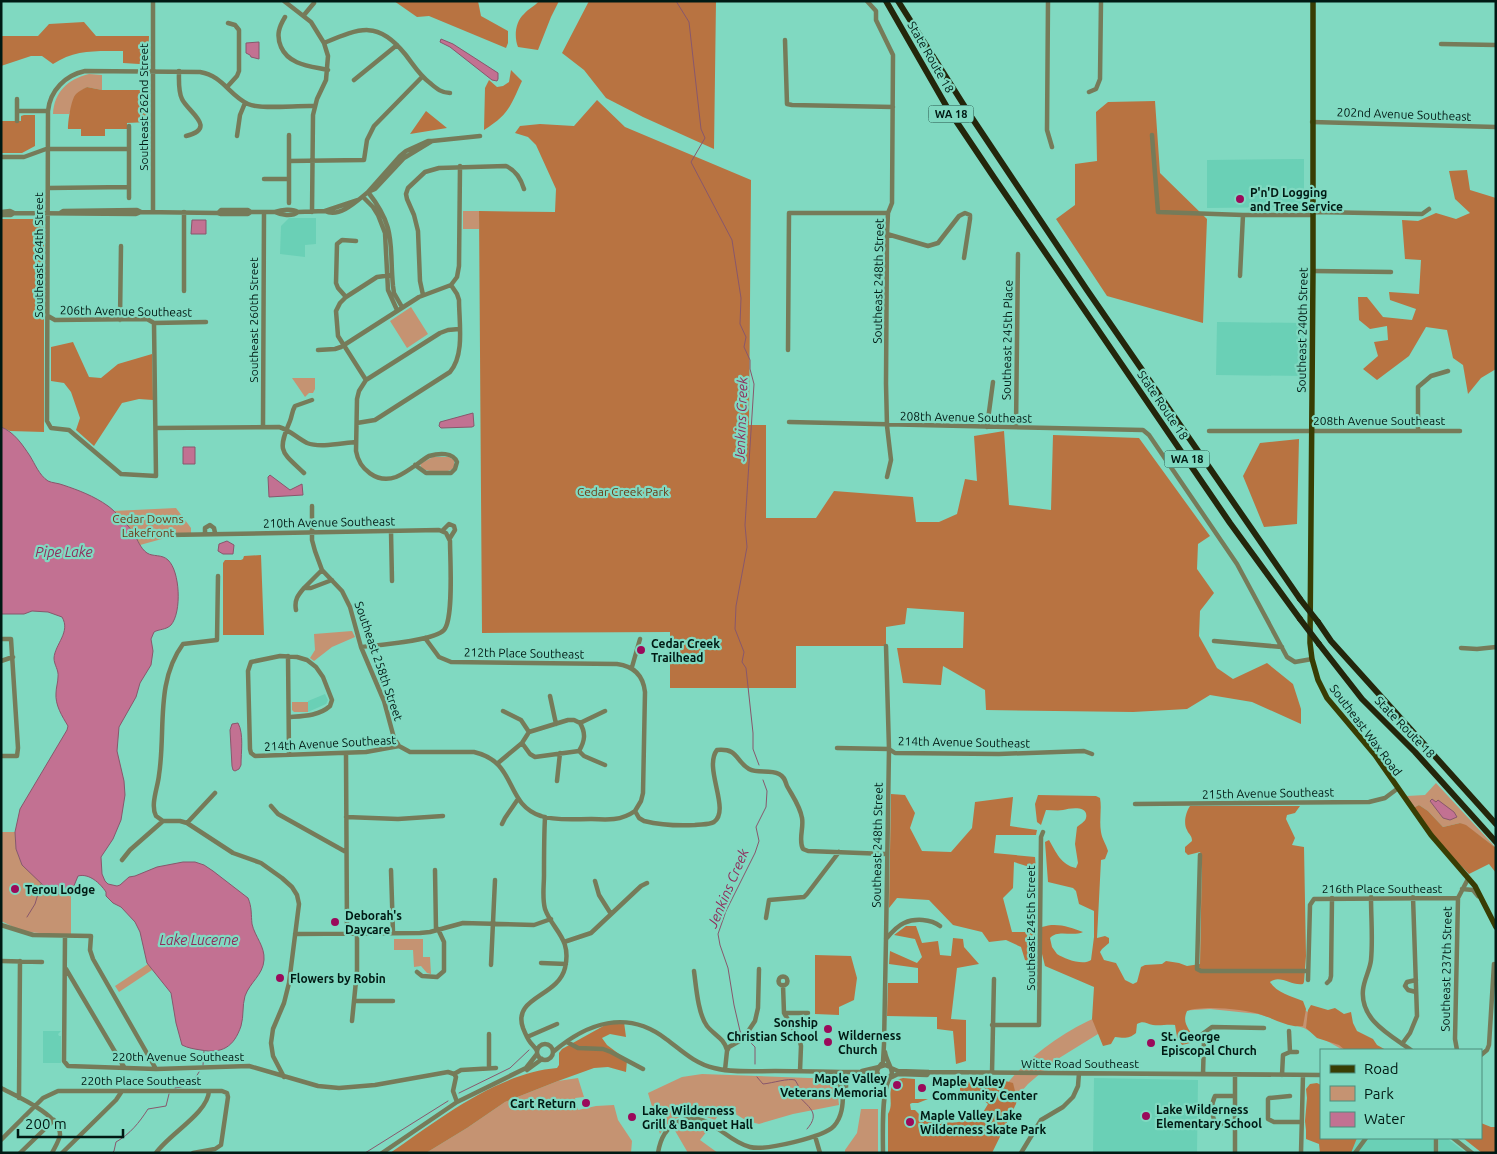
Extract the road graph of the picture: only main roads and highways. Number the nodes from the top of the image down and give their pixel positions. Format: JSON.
{"nodes":[{"id":1,"x":886,"y":1,"type":"edge"},
{"id":2,"x":898,"y":1,"type":"edge"},
{"id":3,"x":1313,"y":1,"type":"edge"},
{"id":4,"x":1312,"y":659,"type":"joint"},
{"id":5,"x":1496,"y":824,"type":"edge"},
{"id":6,"x":1496,"y":842,"type":"edge"},
{"id":7,"x":1496,"y":927,"type":"edge"}],
"edges":[{"from":1,"to":6,"type":"highway","name":"State Route 18","number":"WA 18","bridge":true},
{"from":2,"to":5,"type":"highway","name":"State Route 18","number":"WA 18","bridge":true},
{"from":3,"to":4,"type":"main road","name":"Southeast 240th Street"},
{"from":4,"to":7,"type":"main road","name":"Southeast Wax Road"}]}
